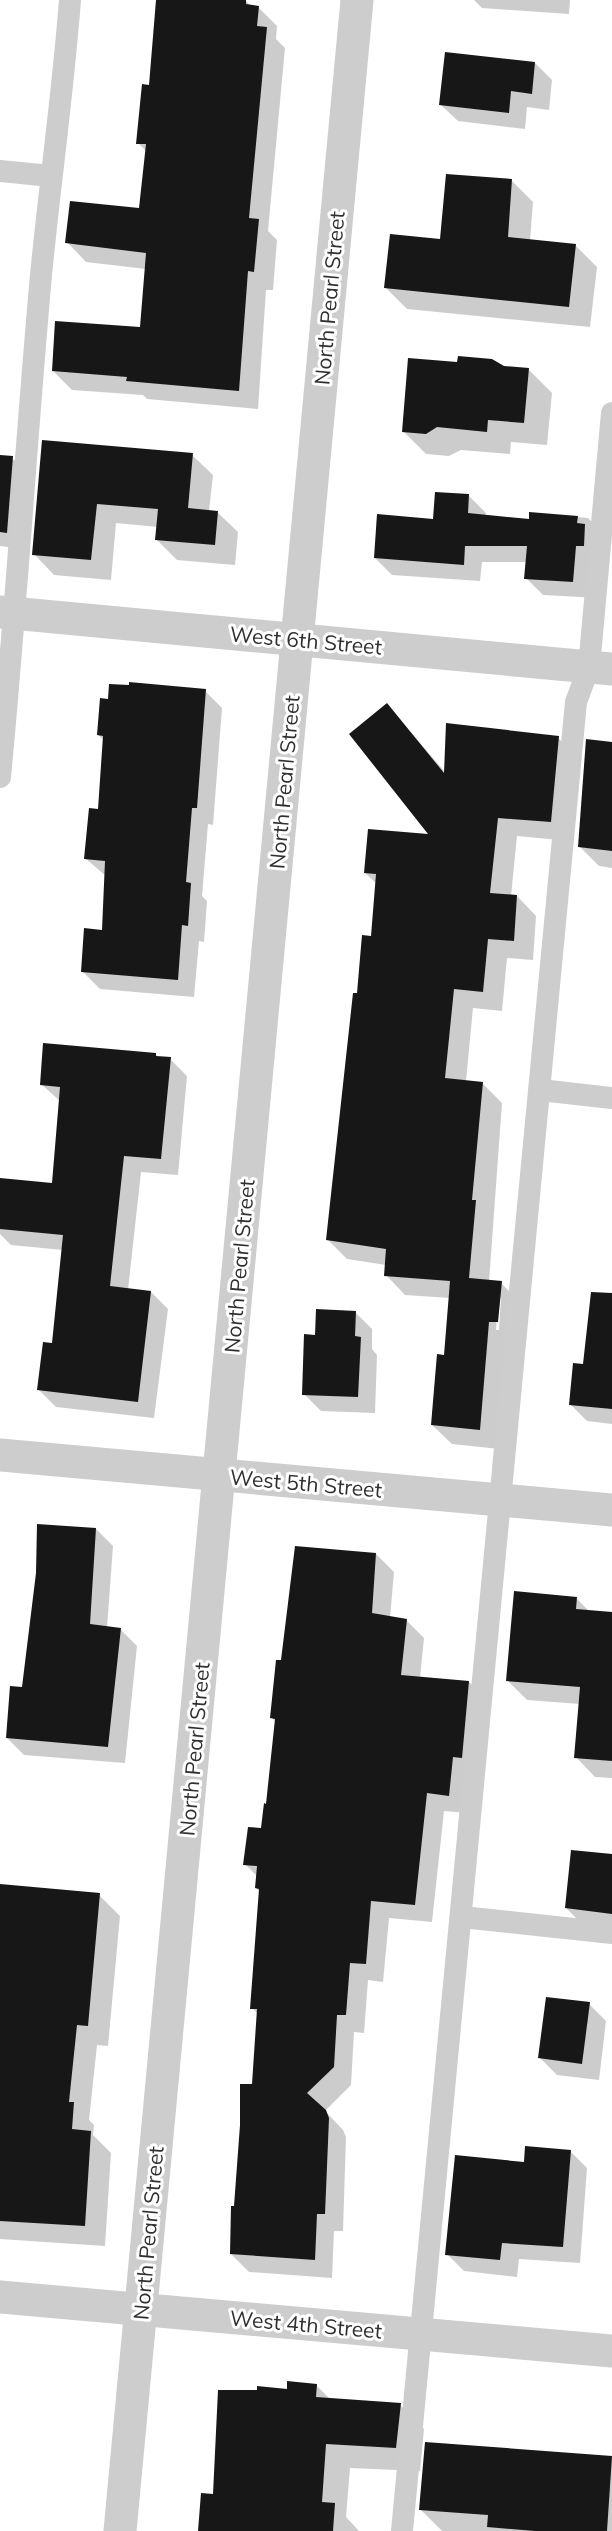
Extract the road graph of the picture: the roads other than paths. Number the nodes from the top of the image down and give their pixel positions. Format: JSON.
{"nodes":[{"id":1,"x":70,"y":0,"type":"edge"},
{"id":2,"x":357,"y":0,"type":"edge"},
{"id":3,"x":0,"y":171,"type":"edge"},
{"id":4,"x":51,"y":176,"type":"junction"},
{"id":5,"x":612,"y":413,"type":"edge"},
{"id":6,"x":8,"y":613,"type":"edge"},
{"id":7,"x":297,"y":640,"type":"junction"},
{"id":8,"x":600,"y":668,"type":"edge"},
{"id":9,"x":0,"y":777,"type":"edge"},
{"id":10,"x":540,"y":1090,"type":"junction"},
{"id":11,"x":612,"y":1098,"type":"edge"},
{"id":12,"x":0,"y":1455,"type":"edge"},
{"id":13,"x":220,"y":1475,"type":"junction"},
{"id":14,"x":501,"y":1500,"type":"junction"},
{"id":15,"x":612,"y":1510,"type":"edge"},
{"id":16,"x":462,"y":1917,"type":"junction"},
{"id":17,"x":612,"y":1933,"type":"edge"},
{"id":18,"x":0,"y":2297,"type":"edge"},
{"id":19,"x":141,"y":2311,"type":"junction"},
{"id":20,"x":422,"y":2334,"type":"junction"},
{"id":21,"x":612,"y":2351,"type":"edge"},
{"id":22,"x":120,"y":2531,"type":"edge"},
{"id":23,"x":402,"y":2531,"type":"edge"}],
"edges":[{"from":1,"to":4,"type":"lane"},
{"from":2,"to":7,"type":"street","name":"North Pearl Street"},
{"from":3,"to":4,"type":"lane"},
{"from":4,"to":6,"type":"lane"},
{"from":5,"to":8,"type":"lane"},
{"from":6,"to":7,"type":"street","name":"West 6th Street"},
{"from":6,"to":9,"type":"lane"},
{"from":7,"to":8,"type":"street","name":"West 6th Street"},
{"from":7,"to":13,"type":"street","name":"North Pearl Street"},
{"from":8,"to":10,"type":"lane"},
{"from":10,"to":11,"type":"lane"},
{"from":10,"to":14,"type":"lane"},
{"from":12,"to":13,"type":"street","name":"West 5th Street"},
{"from":13,"to":14,"type":"street","name":"West 5th Street"},
{"from":13,"to":19,"type":"street","name":"North Pearl Street"},
{"from":14,"to":15,"type":"street","name":"West 5th Street"},
{"from":14,"to":16,"type":"lane"},
{"from":16,"to":17,"type":"lane"},
{"from":16,"to":20,"type":"lane"},
{"from":18,"to":19,"type":"street","name":"West 4th Street"},
{"from":19,"to":20,"type":"street","name":"West 4th Street"},
{"from":19,"to":22,"type":"street","name":"North Pearl Street"},
{"from":20,"to":21,"type":"street","name":"West 4th Street"},
{"from":20,"to":23,"type":"lane"}]}
